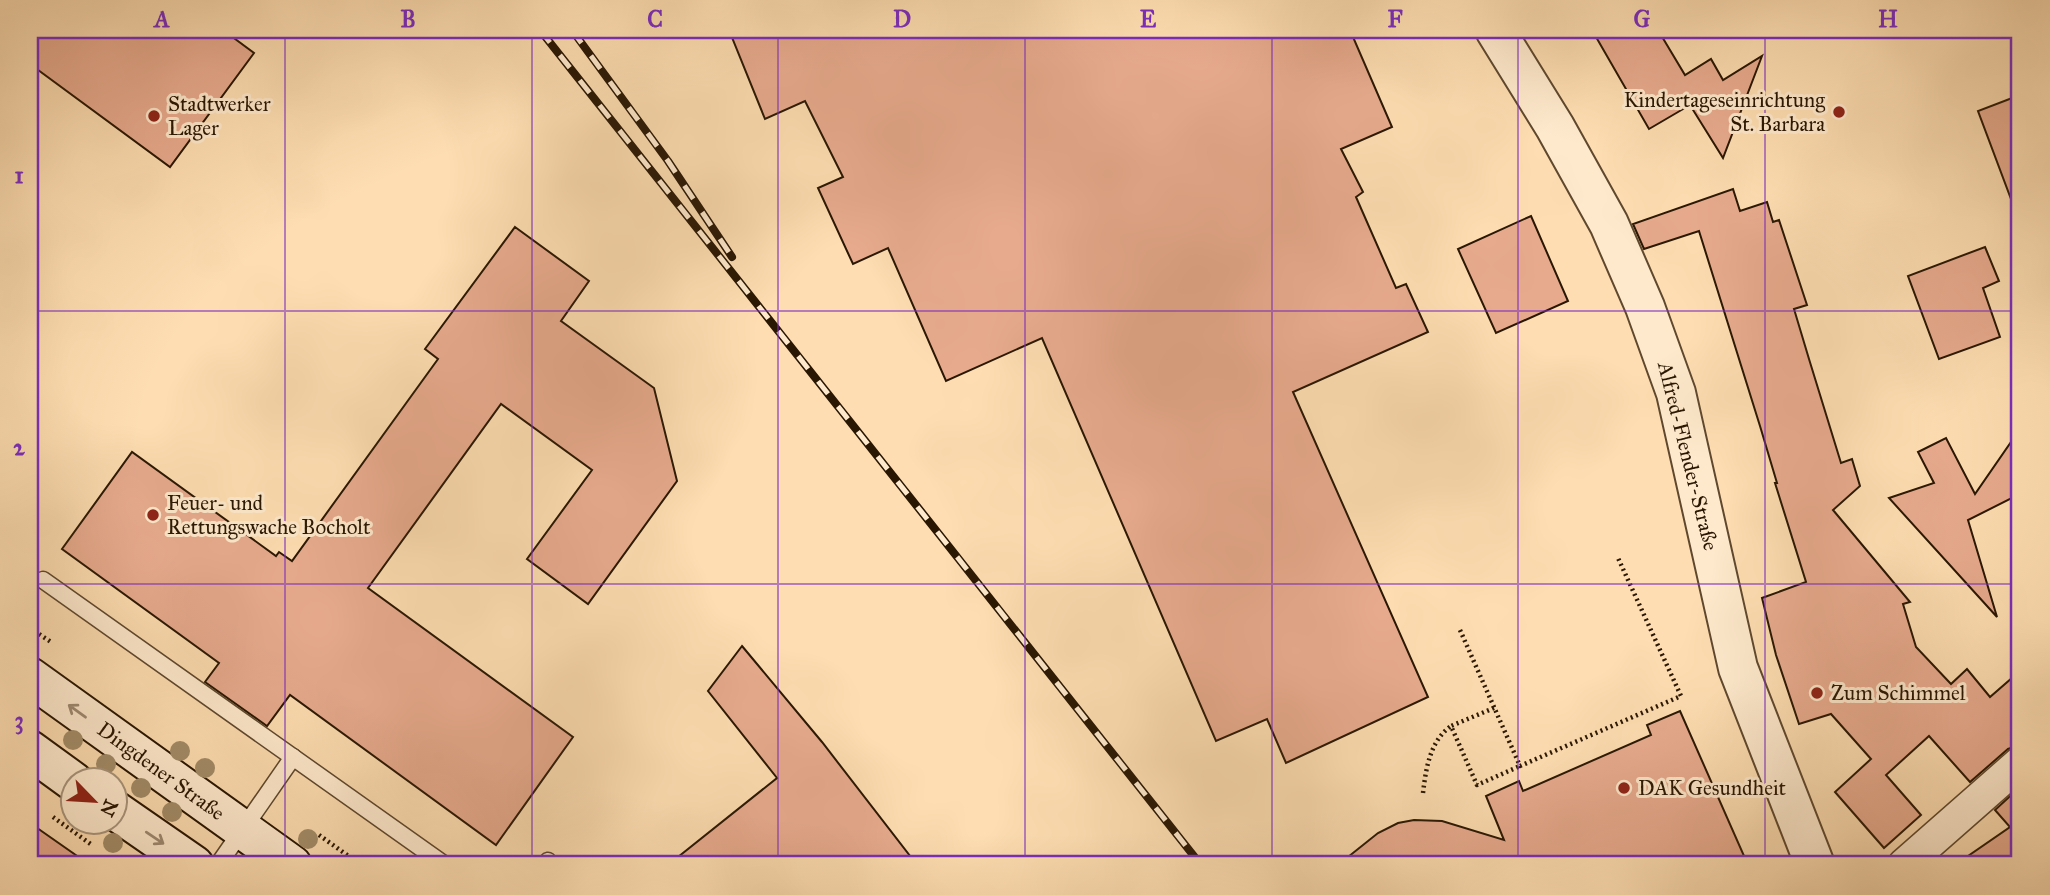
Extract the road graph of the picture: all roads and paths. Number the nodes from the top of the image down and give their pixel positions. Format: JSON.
{"nodes":[{"id":1,"x":1495,"y":30,"type":"edge"},
{"id":2,"x":1618,"y":558,"type":"dead end"},
{"id":3,"x":43,"y":580,"type":"dead end"},
{"id":4,"x":1460,"y":629,"type":"dead end"},
{"id":5,"x":30,"y":677,"type":"edge"},
{"id":6,"x":1494,"y":708,"type":"junction"},
{"id":7,"x":1451,"y":726,"type":"junction"},
{"id":8,"x":30,"y":750,"type":"edge"},
{"id":9,"x":293,"y":757,"type":"junction"},
{"id":10,"x":2020,"y":762,"type":"edge"},
{"id":11,"x":1520,"y":766,"type":"junction"},
{"id":12,"x":60,"y":772,"type":"edge"},
{"id":13,"x":1423,"y":793,"type":"dead end"},
{"id":14,"x":52,"y":816,"type":"dead end"},
{"id":15,"x":130,"y":821,"type":"edge"},
{"id":16,"x":243,"y":830,"type":"junction"},
{"id":17,"x":98,"y":849,"type":"dead end"},
{"id":18,"x":194,"y":865,"type":"edge"},
{"id":19,"x":218,"y":865,"type":"edge"},
{"id":20,"x":292,"y":865,"type":"edge"},
{"id":21,"x":445,"y":865,"type":"edge"},
{"id":22,"x":1815,"y":865,"type":"edge"},
{"id":23,"x":1904,"y":865,"type":"edge"}],
"edges":[{"from":1,"to":22,"type":"street","name":"Alfred-Flender-Straße"},
{"from":2,"to":11,"type":"path"},
{"from":3,"to":9,"type":"lane"},
{"from":4,"to":6,"type":"path"},
{"from":16,"to":5,"type":"street","name":"Dingdener Straße","one_way":true},
{"from":6,"to":7,"type":"path"},
{"from":6,"to":11,"type":"path"},
{"from":7,"to":11,"type":"path"},
{"from":7,"to":13,"type":"path"},
{"from":8,"to":12,"type":"street"},
{"from":9,"to":16,"type":"lane"},
{"from":9,"to":21,"type":"lane"},
{"from":10,"to":23,"type":"street"},
{"from":14,"to":17,"type":"path"},
{"from":15,"to":18,"type":"street","one_way":true},
{"from":16,"to":19,"type":"lane"},
{"from":16,"to":20,"type":"street","name":"Dingdener Straße"}]}
